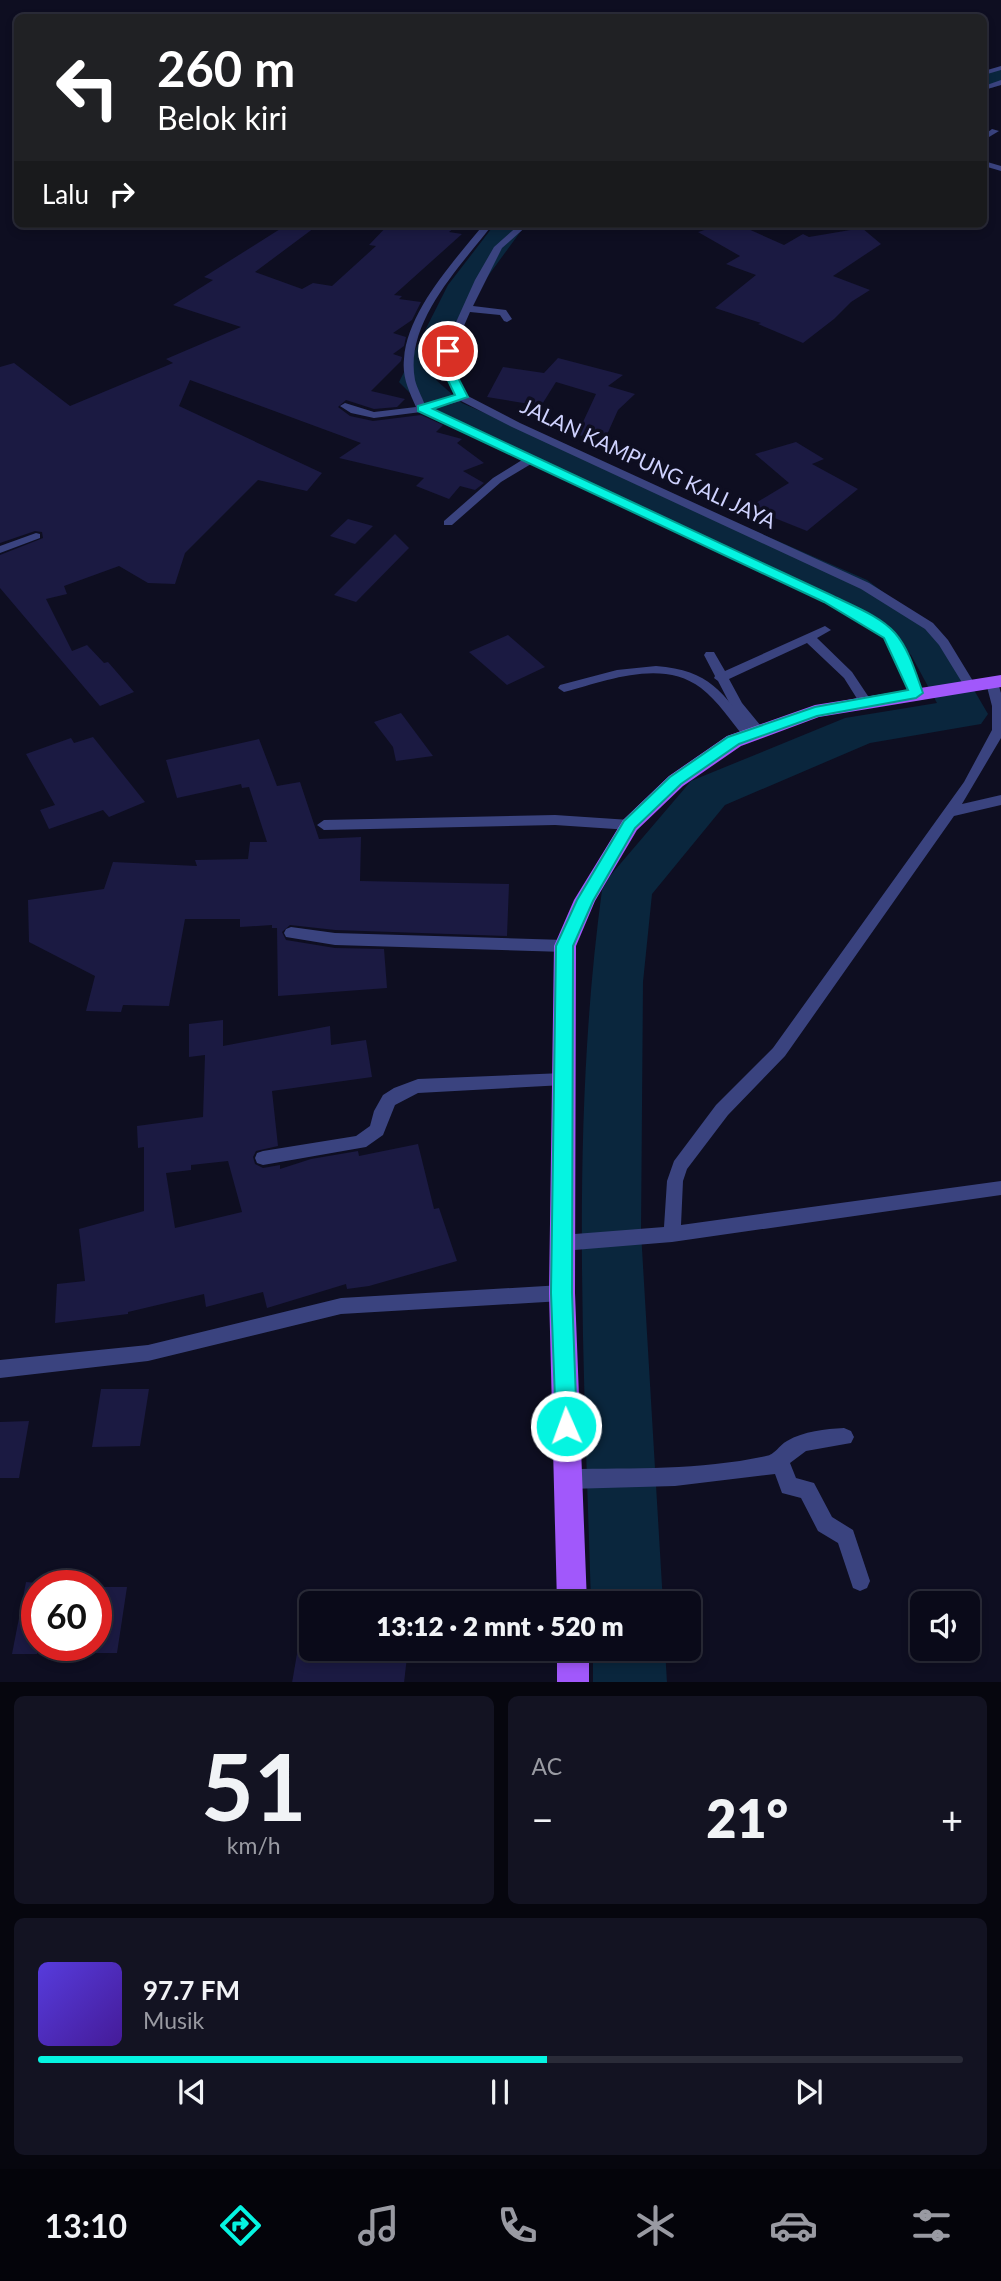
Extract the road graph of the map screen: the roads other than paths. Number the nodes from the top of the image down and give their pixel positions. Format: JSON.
{"nodes":[{"id":1,"x":995,"y":131,"type":"dead end"},
{"id":2,"x":987,"y":136,"type":"edge"},
{"id":3,"x":486,"y":228,"type":"edge"},
{"id":4,"x":520,"y":228,"type":"edge"},
{"id":5,"x":469,"y":309,"type":"junction"},
{"id":6,"x":507,"y":319,"type":"dead end"},
{"id":7,"x":460,"y":398,"type":"junction"},
{"id":8,"x":345,"y":406,"type":"dead end"},
{"id":9,"x":428,"y":407,"type":"junction"},
{"id":10,"x":528,"y":460,"type":"junction"},
{"id":11,"x":448,"y":523,"type":"dead end"},
{"id":12,"x":36,"y":536,"type":"dead end"},
{"id":13,"x":0,"y":550,"type":"edge"},
{"id":14,"x":825,"y":631,"type":"dead end"},
{"id":15,"x":808,"y":637,"type":"junction"},
{"id":16,"x":710,"y":655,"type":"dead end"},
{"id":17,"x":720,"y":678,"type":"junction"},
{"id":18,"x":996,"y":682,"type":"edge"},
{"id":19,"x":964,"y":687,"type":"junction"},
{"id":20,"x":564,"y":688,"type":"dead end"},
{"id":21,"x":923,"y":692,"type":"junction"},
{"id":22,"x":866,"y":702,"type":"junction"},
{"id":23,"x":754,"y":733,"type":"junction"},
{"id":24,"x":1001,"y":800,"type":"edge"},
{"id":25,"x":949,"y":812,"type":"junction"},
{"id":26,"x":324,"y":825,"type":"dead end"},
{"id":27,"x":630,"y":825,"type":"junction"},
{"id":28,"x":292,"y":933,"type":"dead end"},
{"id":29,"x":565,"y":946,"type":"junction"},
{"id":30,"x":564,"y":1079,"type":"junction"},
{"id":31,"x":262,"y":1158,"type":"dead end"},
{"id":32,"x":1001,"y":1188,"type":"edge"},
{"id":33,"x":672,"y":1234,"type":"junction"},
{"id":34,"x":569,"y":1242,"type":"junction"},
{"id":35,"x":562,"y":1293,"type":"junction"},
{"id":36,"x":0,"y":1369,"type":"edge"},
{"id":37,"x":844,"y":1437,"type":"dead end"},
{"id":38,"x":780,"y":1461,"type":"junction"},
{"id":39,"x":580,"y":1479,"type":"junction"},
{"id":40,"x":860,"y":1581,"type":"dead end"},
{"id":41,"x":573,"y":1591,"type":"edge"},
{"id":42,"x":573,"y":1661,"type":"edge"},
{"id":43,"x":573,"y":1682,"type":"edge"}],
"edges":[{"from":1,"to":2,"type":"street"},
{"from":3,"to":9,"type":"street"},
{"from":4,"to":5,"type":"street"},
{"from":5,"to":6,"type":"street"},
{"from":5,"to":7,"type":"street"},
{"from":7,"to":9,"type":"street"},
{"from":7,"to":19,"type":"street","name":"JALAN KAMPUNG KALI JAYA"},
{"from":8,"to":9,"type":"street"},
{"from":9,"to":10,"type":"street"},
{"from":10,"to":11,"type":"street"},
{"from":10,"to":21,"type":"street"},
{"from":12,"to":13,"type":"street"},
{"from":14,"to":15,"type":"street"},
{"from":15,"to":17,"type":"street"},
{"from":15,"to":22,"type":"street"},
{"from":16,"to":17,"type":"street"},
{"from":17,"to":23,"type":"street"},
{"from":18,"to":19,"type":"main road"},
{"from":18,"to":25,"type":"street"},
{"from":19,"to":21,"type":"main road"},
{"from":20,"to":23,"type":"street"},
{"from":21,"to":22,"type":"main road"},
{"from":22,"to":23,"type":"main road"},
{"from":23,"to":27,"type":"main road"},
{"from":24,"to":25,"type":"street"},
{"from":25,"to":33,"type":"street"},
{"from":26,"to":27,"type":"street"},
{"from":27,"to":29,"type":"main road"},
{"from":28,"to":29,"type":"street"},
{"from":29,"to":30,"type":"main road"},
{"from":30,"to":31,"type":"street"},
{"from":30,"to":34,"type":"main road"},
{"from":32,"to":33,"type":"street"},
{"from":33,"to":34,"type":"street"},
{"from":34,"to":35,"type":"main road"},
{"from":35,"to":36,"type":"street"},
{"from":35,"to":39,"type":"main road"},
{"from":37,"to":38,"type":"street"},
{"from":38,"to":39,"type":"street"},
{"from":38,"to":40,"type":"street"},
{"from":39,"to":41,"type":"main road"},
{"from":42,"to":43,"type":"main road"}]}
